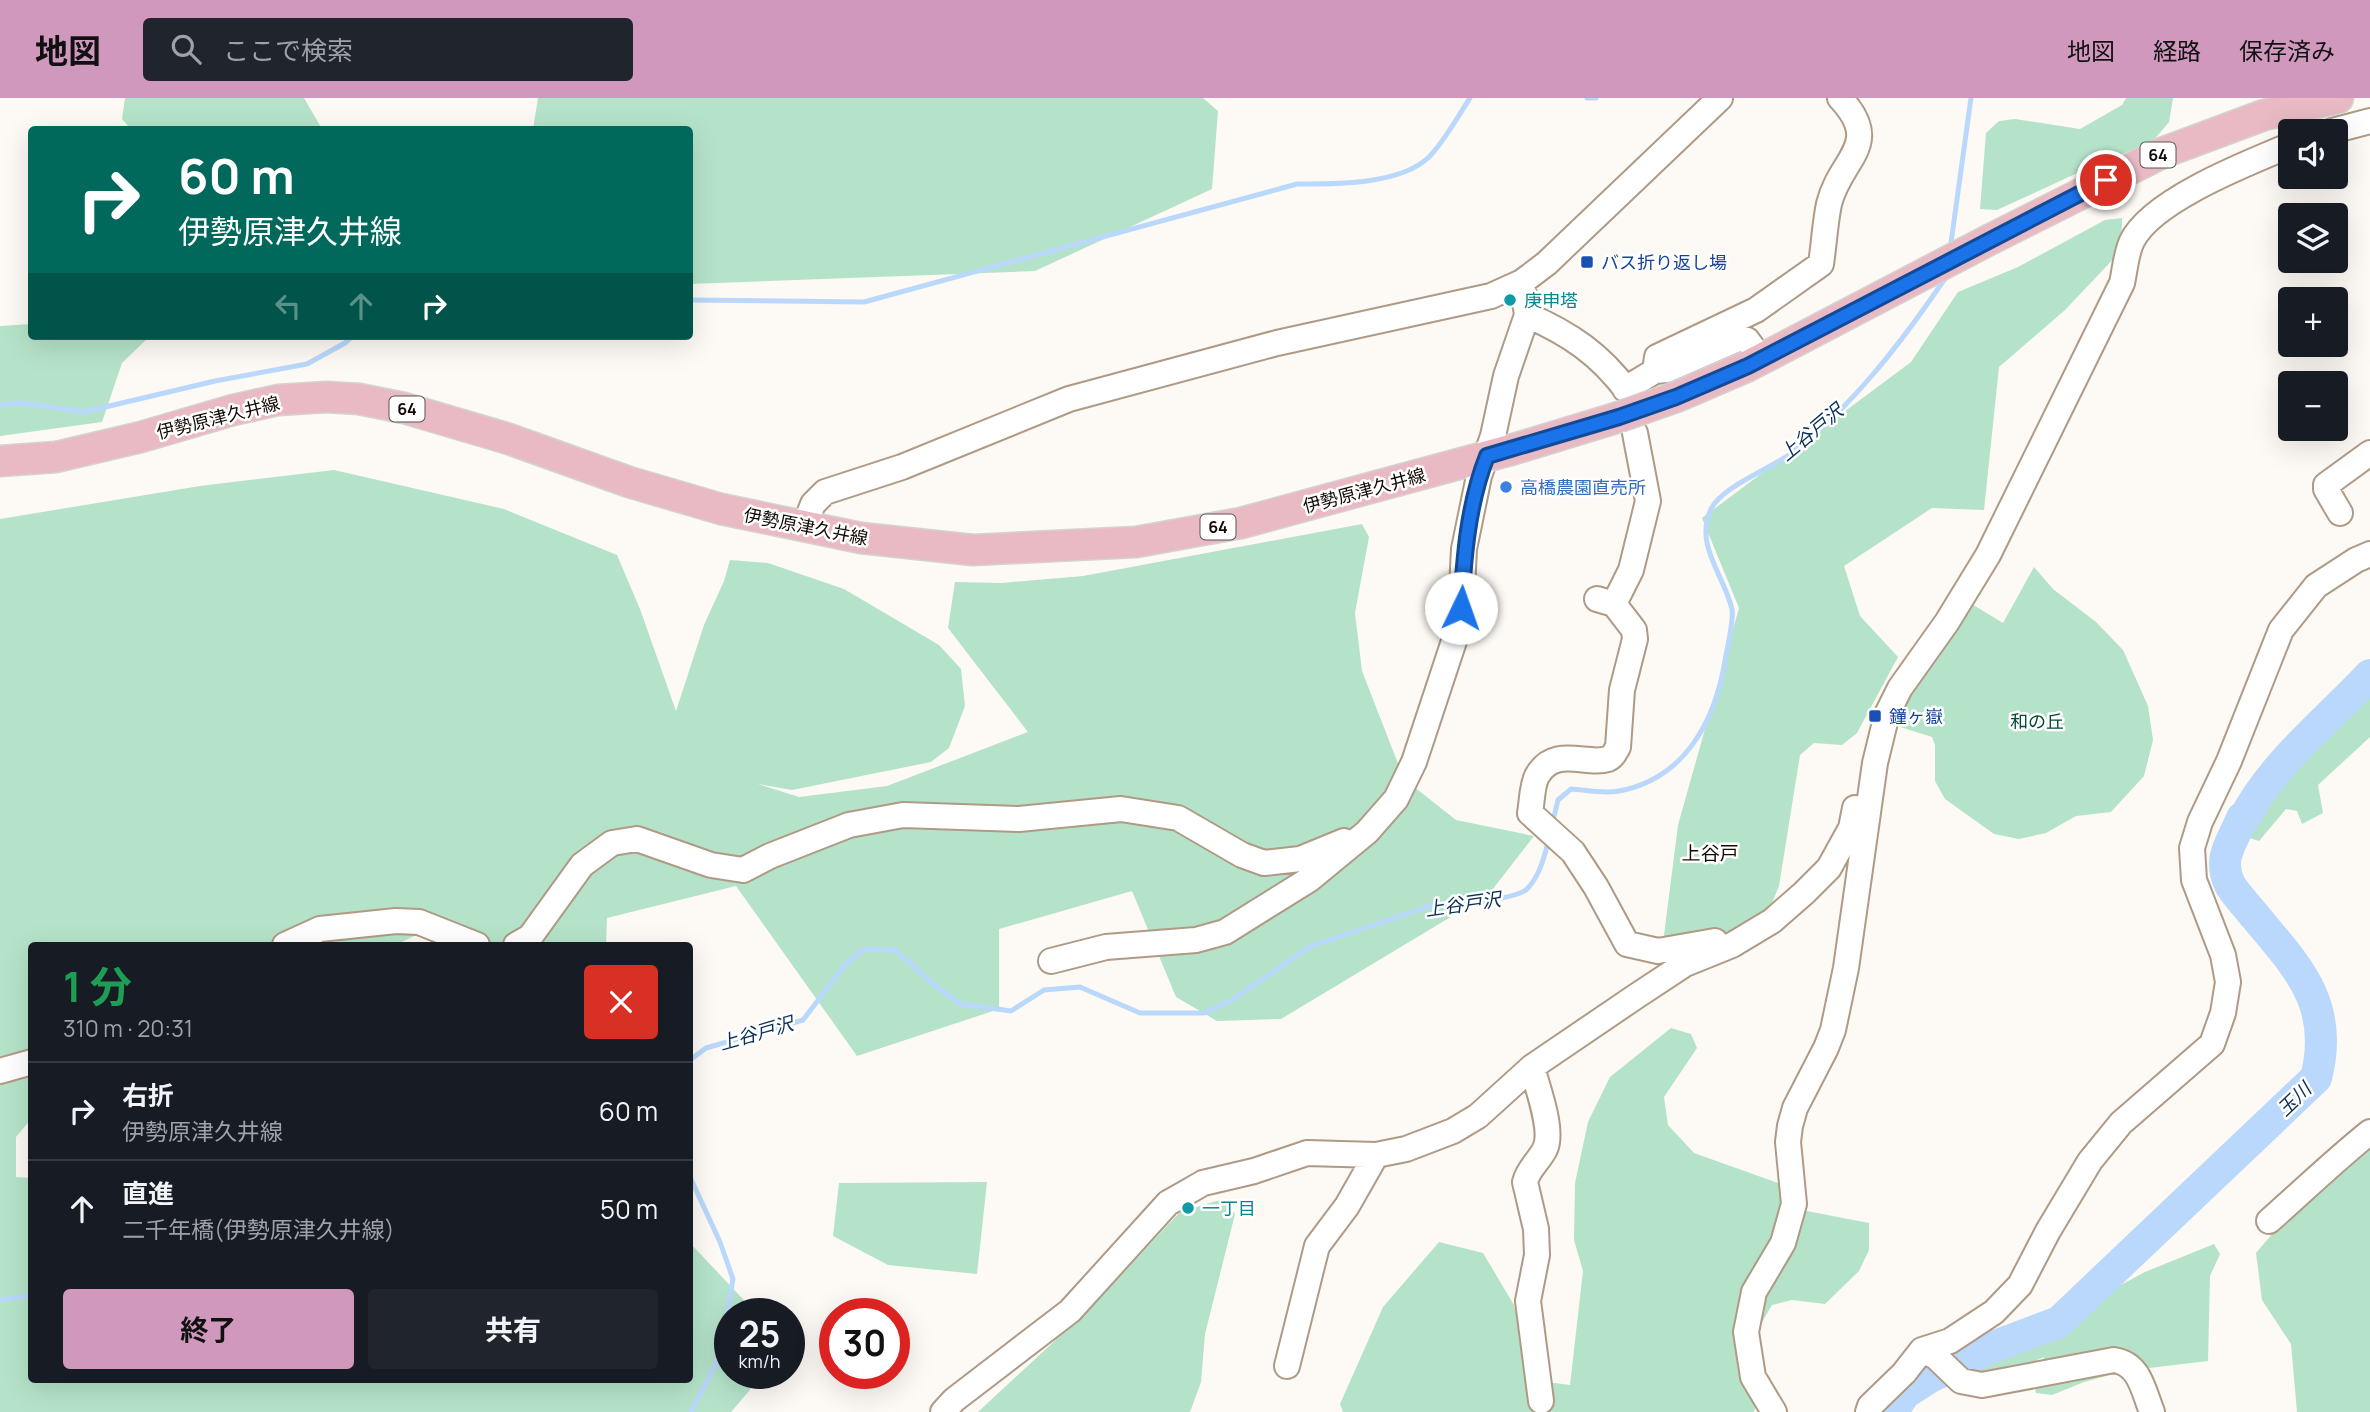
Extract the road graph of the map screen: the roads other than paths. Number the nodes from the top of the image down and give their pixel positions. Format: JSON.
{"nodes":[{"id":1,"x":1720,"y":98,"type":"edge"},
{"id":2,"x":1840,"y":98,"type":"edge"},
{"id":3,"x":2337,"y":98,"type":"edge"},
{"id":4,"x":2370,"y":121,"type":"edge"},
{"id":5,"x":2348,"y":127,"type":"edge"},
{"id":6,"x":2278,"y":150,"type":"edge"},
{"id":7,"x":1522,"y":282,"type":"junction"},
{"id":8,"x":1527,"y":315,"type":"junction"},
{"id":9,"x":1762,"y":359,"type":"junction"},
{"id":10,"x":1655,"y":371,"type":"junction"},
{"id":11,"x":1627,"y":408,"type":"junction"},
{"id":12,"x":2370,"y":453,"type":"edge"},
{"id":13,"x":1487,"y":456,"type":"junction"},
{"id":14,"x":0,"y":461,"type":"edge"},
{"id":15,"x":2340,"y":513,"type":"dead end"},
{"id":16,"x":804,"y":527,"type":"junction"},
{"id":17,"x":2370,"y":554,"type":"edge"},
{"id":18,"x":1880,"y":737,"type":"junction"},
{"id":19,"x":1367,"y":832,"type":"junction"},
{"id":20,"x":292,"y":942,"type":"edge"},
{"id":21,"x":469,"y":942,"type":"edge"},
{"id":22,"x":521,"y":942,"type":"edge"},
{"id":23,"x":1732,"y":945,"type":"junction"},
{"id":24,"x":1051,"y":961,"type":"dead end"},
{"id":25,"x":28,"y":1063,"type":"edge"},
{"id":26,"x":1532,"y":1067,"type":"junction"},
{"id":27,"x":0,"y":1071,"type":"edge"},
{"id":28,"x":2370,"y":1132,"type":"edge"},
{"id":29,"x":1376,"y":1155,"type":"junction"},
{"id":30,"x":2269,"y":1221,"type":"dead end"},
{"id":31,"x":1929,"y":1353,"type":"junction"},
{"id":32,"x":1287,"y":1366,"type":"dead end"},
{"id":33,"x":1541,"y":1401,"type":"dead end"},
{"id":34,"x":943,"y":1412,"type":"edge"},
{"id":35,"x":1774,"y":1412,"type":"edge"},
{"id":36,"x":1868,"y":1412,"type":"edge"},
{"id":37,"x":2152,"y":1412,"type":"edge"}],
"edges":[{"from":1,"to":7,"type":"street"},
{"from":2,"to":10,"type":"street"},
{"from":3,"to":9,"type":"main road","number":"64"},
{"from":4,"to":5,"type":"street"},
{"from":6,"to":18,"type":"street"},
{"from":7,"to":8,"type":"street"},
{"from":7,"to":16,"type":"street"},
{"from":8,"to":11,"type":"street"},
{"from":8,"to":13,"type":"street"},
{"from":9,"to":10,"type":"street"},
{"from":9,"to":11,"type":"main road","number":"64","bridge":true},
{"from":10,"to":11,"type":"street"},
{"from":11,"to":13,"type":"main road","name":"伊勢原津久井線","number":"64"},
{"from":11,"to":23,"type":"street"},
{"from":12,"to":15,"type":"street"},
{"from":13,"to":16,"type":"main road","name":"伊勢原津久井線","number":"64"},
{"from":13,"to":19,"type":"street"},
{"from":14,"to":16,"type":"main road","name":"伊勢原津久井線","number":"64"},
{"from":17,"to":31,"type":"street"},
{"from":18,"to":23,"type":"street"},
{"from":18,"to":35,"type":"street"},
{"from":19,"to":22,"type":"street"},
{"from":19,"to":24,"type":"street"},
{"from":20,"to":21,"type":"street"},
{"from":23,"to":26,"type":"street"},
{"from":25,"to":27,"type":"street"},
{"from":26,"to":29,"type":"street"},
{"from":26,"to":33,"type":"street"},
{"from":28,"to":30,"type":"street"},
{"from":29,"to":32,"type":"street"},
{"from":29,"to":34,"type":"street"},
{"from":31,"to":36,"type":"street"},
{"from":31,"to":37,"type":"street"}]}
